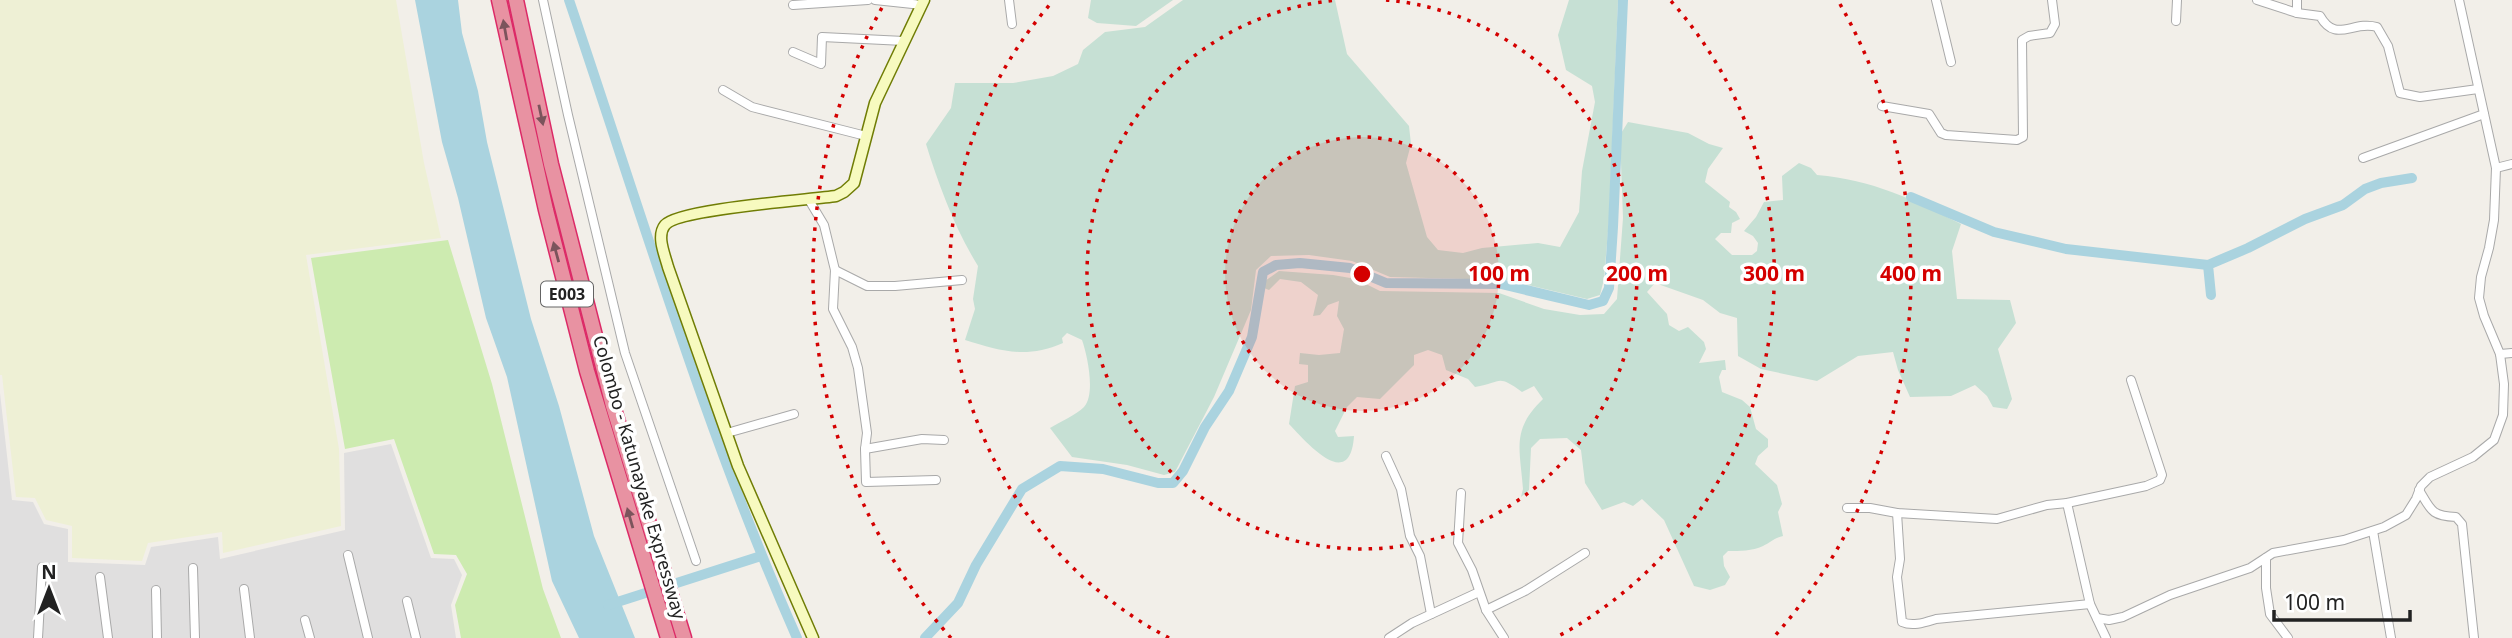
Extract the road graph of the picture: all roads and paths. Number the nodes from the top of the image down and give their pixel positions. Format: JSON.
{"nodes":[{"id":1,"x":499,"y":0,"type":"edge"},
{"id":2,"x":516,"y":0,"type":"edge"},
{"id":3,"x":543,"y":0,"type":"edge"},
{"id":4,"x":868,"y":0,"type":"edge"},
{"id":5,"x":875,"y":0,"type":"edge"},
{"id":6,"x":1009,"y":0,"type":"edge"},
{"id":7,"x":1936,"y":0,"type":"edge"},
{"id":8,"x":2052,"y":0,"type":"edge"},
{"id":9,"x":2177,"y":0,"type":"edge"},
{"id":10,"x":2257,"y":0,"type":"edge"},
{"id":11,"x":2297,"y":0,"type":"edge"},
{"id":12,"x":2459,"y":0,"type":"edge"},
{"id":13,"x":923,"y":2,"type":"edge"},
{"id":14,"x":793,"y":5,"type":"dead end"},
{"id":15,"x":2297,"y":13,"type":"junction"},
{"id":16,"x":2176,"y":21,"type":"dead end"},
{"id":17,"x":1012,"y":24,"type":"dead end"},
{"id":18,"x":904,"y":41,"type":"junction"},
{"id":19,"x":793,"y":52,"type":"dead end"},
{"id":20,"x":1951,"y":62,"type":"dead end"},
{"id":21,"x":2478,"y":89,"type":"junction"},
{"id":22,"x":723,"y":90,"type":"dead end"},
{"id":23,"x":1882,"y":106,"type":"dead end"},
{"id":24,"x":2484,"y":114,"type":"junction"},
{"id":25,"x":866,"y":136,"type":"junction"},
{"id":26,"x":2362,"y":158,"type":"dead end"},
{"id":27,"x":2512,"y":164,"type":"edge"},
{"id":28,"x":2496,"y":168,"type":"junction"},
{"id":29,"x":809,"y":200,"type":"junction"},
{"id":30,"x":835,"y":270,"type":"junction"},
{"id":31,"x":962,"y":280,"type":"dead end"},
{"id":32,"x":2512,"y":353,"type":"edge"},
{"id":33,"x":2500,"y":354,"type":"junction"},
{"id":34,"x":2131,"y":380,"type":"dead end"},
{"id":35,"x":794,"y":414,"type":"dead end"},
{"id":36,"x":727,"y":433,"type":"junction"},
{"id":37,"x":944,"y":440,"type":"dead end"},
{"id":38,"x":865,"y":449,"type":"junction"},
{"id":39,"x":1386,"y":456,"type":"dead end"},
{"id":40,"x":936,"y":480,"type":"dead end"},
{"id":41,"x":2419,"y":490,"type":"junction"},
{"id":42,"x":1461,"y":493,"type":"dead end"},
{"id":43,"x":2067,"y":503,"type":"junction"},
{"id":44,"x":1847,"y":508,"type":"dead end"},
{"id":45,"x":1897,"y":513,"type":"junction"},
{"id":46,"x":2373,"y":531,"type":"junction"},
{"id":47,"x":1585,"y":553,"type":"dead end"},
{"id":48,"x":348,"y":555,"type":"dead end"},
{"id":49,"x":2266,"y":558,"type":"junction"},
{"id":50,"x":696,"y":561,"type":"dead end"},
{"id":51,"x":42,"y":567,"type":"dead end"},
{"id":52,"x":193,"y":568,"type":"dead end"},
{"id":53,"x":100,"y":577,"type":"dead end"},
{"id":54,"x":244,"y":589,"type":"dead end"},
{"id":55,"x":156,"y":590,"type":"dead end"},
{"id":56,"x":1479,"y":592,"type":"junction"},
{"id":57,"x":407,"y":601,"type":"dead end"},
{"id":58,"x":2090,"y":604,"type":"junction"},
{"id":59,"x":1486,"y":610,"type":"junction"},
{"id":60,"x":1431,"y":614,"type":"junction"},
{"id":61,"x":2097,"y":618,"type":"junction"},
{"id":62,"x":305,"y":620,"type":"dead end"},
{"id":63,"x":38,"y":638,"type":"edge"},
{"id":64,"x":108,"y":638,"type":"edge"},
{"id":65,"x":157,"y":638,"type":"edge"},
{"id":66,"x":195,"y":638,"type":"edge"},
{"id":67,"x":250,"y":638,"type":"edge"},
{"id":68,"x":310,"y":638,"type":"edge"},
{"id":69,"x":368,"y":638,"type":"edge"},
{"id":70,"x":416,"y":638,"type":"edge"},
{"id":71,"x":668,"y":638,"type":"edge"},
{"id":72,"x":684,"y":638,"type":"edge"},
{"id":73,"x":813,"y":638,"type":"edge"},
{"id":74,"x":1389,"y":638,"type":"edge"},
{"id":75,"x":1504,"y":638,"type":"edge"},
{"id":76,"x":2106,"y":638,"type":"edge"},
{"id":77,"x":2288,"y":638,"type":"edge"},
{"id":78,"x":2391,"y":638,"type":"edge"},
{"id":79,"x":2474,"y":638,"type":"edge"}],
"edges":[{"from":71,"to":1,"type":"highway","name":"Colombo - Katunayake Expressway","number":"E003","one_way":true},
{"from":2,"to":72,"type":"highway","name":"Colombo - Katunayake Expressway","number":"E003","one_way":true},
{"from":3,"to":50,"type":"street"},
{"from":4,"to":14,"type":"street"},
{"from":5,"to":13,"type":"street"},
{"from":6,"to":17,"type":"street"},
{"from":7,"to":20,"type":"street"},
{"from":8,"to":23,"type":"street"},
{"from":9,"to":16,"type":"street"},
{"from":10,"to":15,"type":"street"},
{"from":11,"to":15,"type":"street"},
{"from":12,"to":21,"type":"street"},
{"from":13,"to":18,"type":"street"},
{"from":15,"to":21,"type":"street"},
{"from":18,"to":19,"type":"street"},
{"from":18,"to":25,"type":"street"},
{"from":21,"to":24,"type":"street"},
{"from":22,"to":25,"type":"street"},
{"from":24,"to":26,"type":"street"},
{"from":24,"to":28,"type":"street"},
{"from":25,"to":29,"type":"street"},
{"from":27,"to":28,"type":"street"},
{"from":28,"to":33,"type":"street"},
{"from":29,"to":30,"type":"street"},
{"from":29,"to":36,"type":"street"},
{"from":30,"to":31,"type":"street"},
{"from":30,"to":38,"type":"street"},
{"from":32,"to":33,"type":"street"},
{"from":33,"to":41,"type":"street"},
{"from":34,"to":43,"type":"street"},
{"from":35,"to":36,"type":"street"},
{"from":36,"to":73,"type":"street"},
{"from":37,"to":38,"type":"street"},
{"from":38,"to":40,"type":"street"},
{"from":39,"to":60,"type":"street"},
{"from":41,"to":46,"type":"street"},
{"from":41,"to":79,"type":"street"},
{"from":42,"to":56,"type":"street"},
{"from":43,"to":45,"type":"street"},
{"from":43,"to":58,"type":"street"},
{"from":44,"to":45,"type":"street"},
{"from":45,"to":58,"type":"street"},
{"from":46,"to":49,"type":"street"},
{"from":46,"to":78,"type":"street"},
{"from":47,"to":59,"type":"street"},
{"from":48,"to":69,"type":"street"},
{"from":49,"to":61,"type":"street"},
{"from":49,"to":77,"type":"street"},
{"from":51,"to":63,"type":"street"},
{"from":52,"to":66,"type":"street"},
{"from":53,"to":64,"type":"street"},
{"from":54,"to":67,"type":"street"},
{"from":55,"to":65,"type":"street"},
{"from":56,"to":59,"type":"street"},
{"from":56,"to":60,"type":"street"},
{"from":57,"to":70,"type":"street"},
{"from":58,"to":61,"type":"street"},
{"from":59,"to":75,"type":"street"},
{"from":60,"to":74,"type":"street"},
{"from":61,"to":76,"type":"street"},
{"from":62,"to":68,"type":"street"}]}
